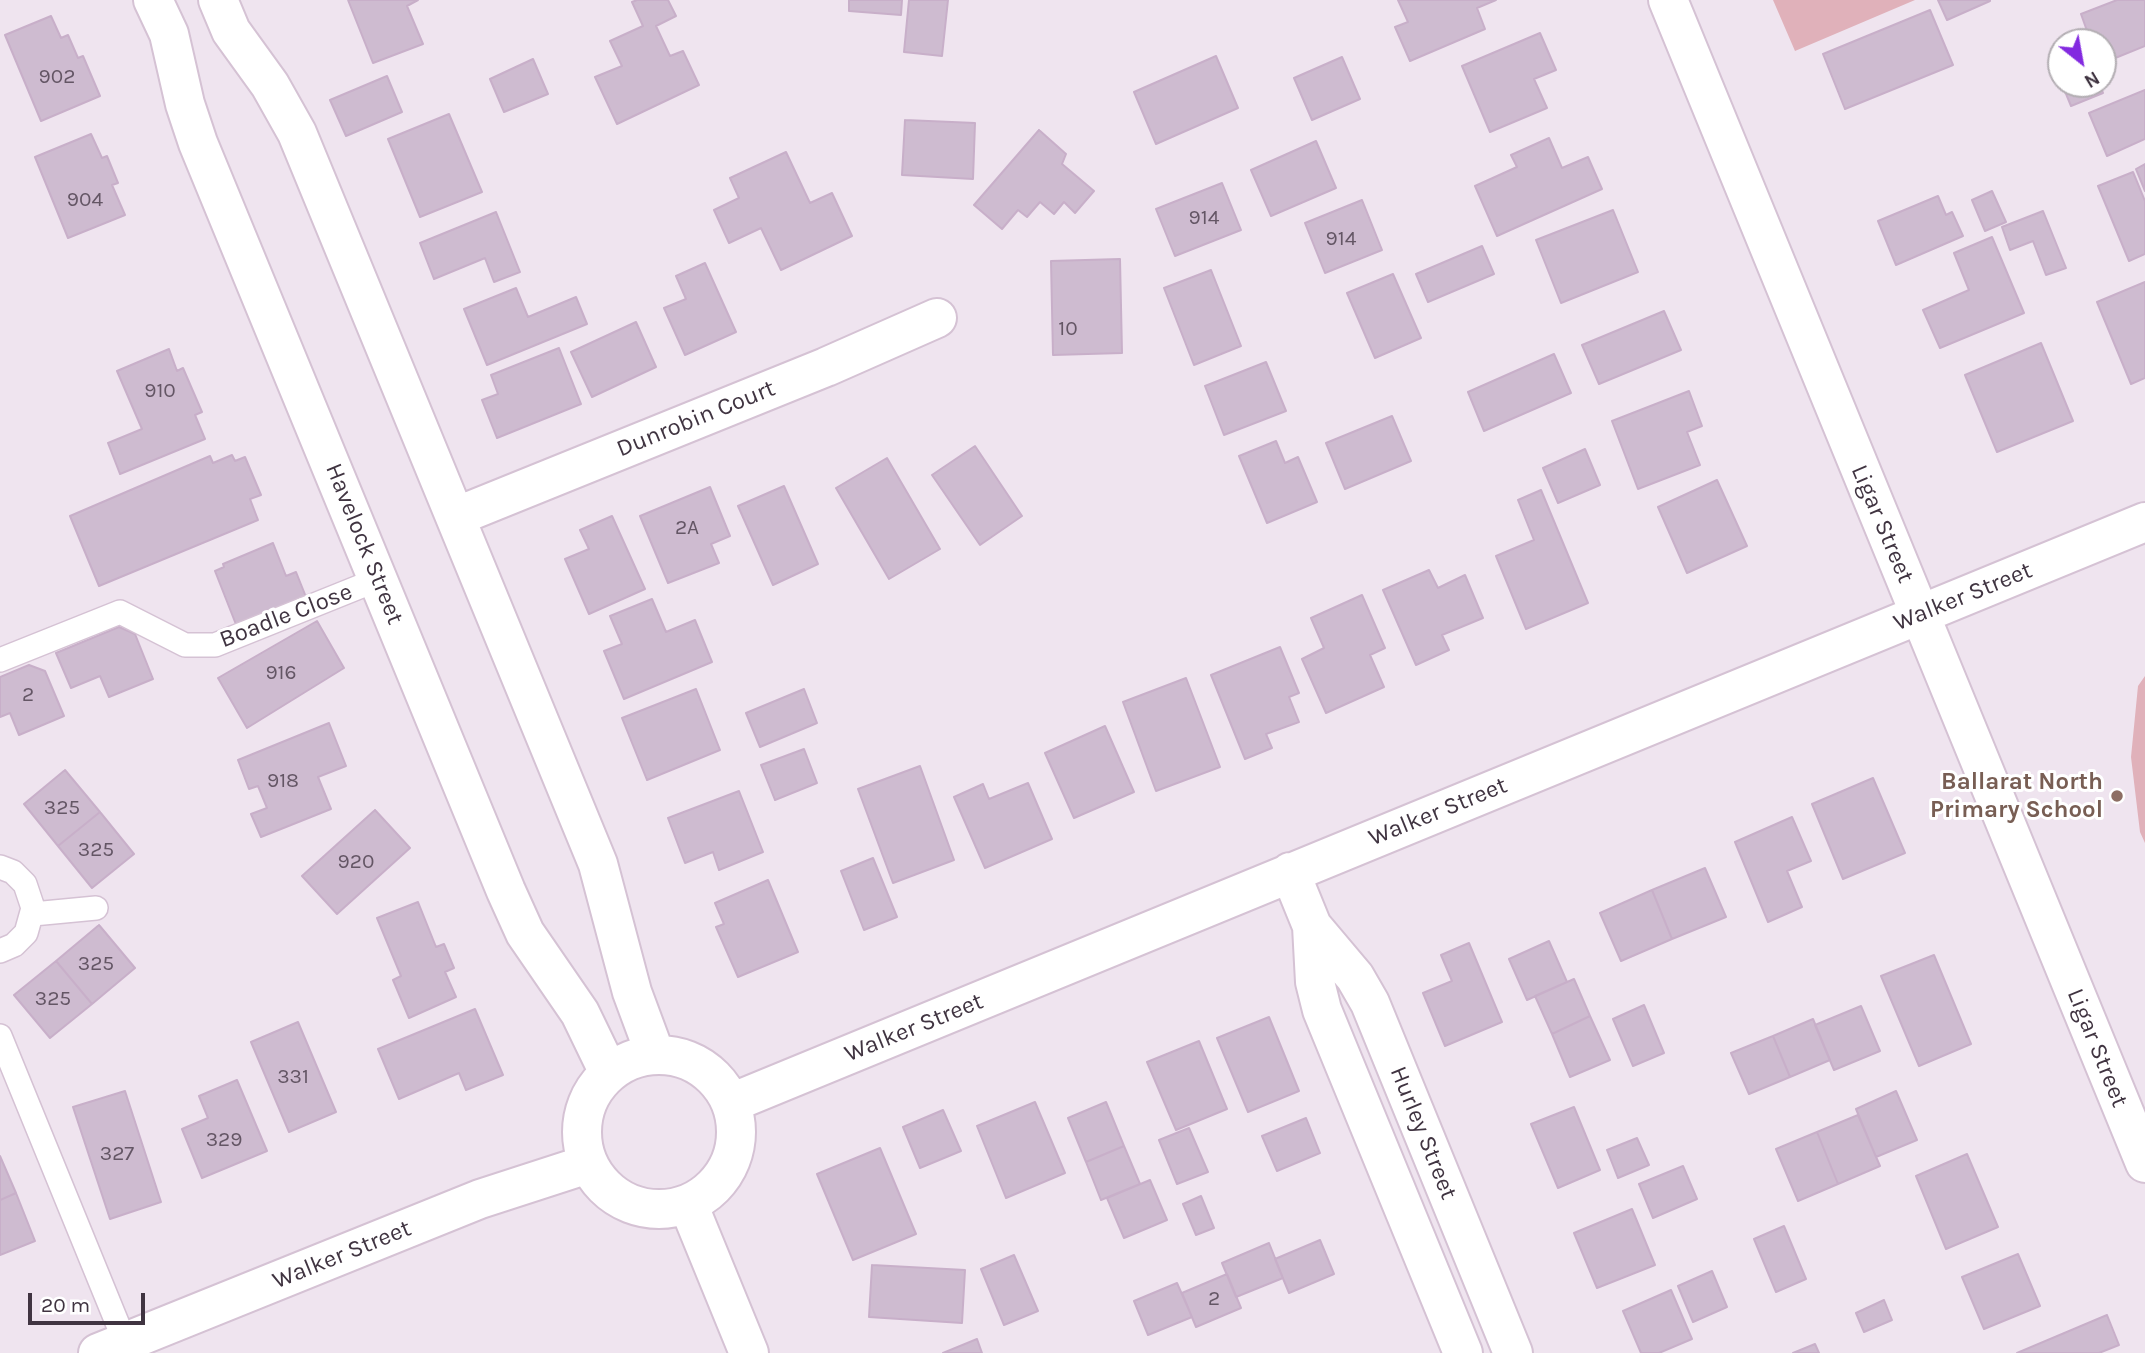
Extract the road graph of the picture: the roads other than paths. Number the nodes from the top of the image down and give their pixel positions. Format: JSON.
{"nodes":[{"id":1,"x":153,"y":0,"type":"edge"},
{"id":2,"x":218,"y":0,"type":"edge"},
{"id":3,"x":1668,"y":0,"type":"edge"},
{"id":4,"x":936,"y":318,"type":"dead end"},
{"id":5,"x":455,"y":517,"type":"junction"},
{"id":6,"x":2145,"y":522,"type":"edge"},
{"id":7,"x":379,"y":579,"type":"junction"},
{"id":8,"x":1919,"y":614,"type":"junction"},
{"id":9,"x":0,"y":660,"type":"edge"},
{"id":10,"x":0,"y":867,"type":"edge"},
{"id":11,"x":1290,"y":872,"type":"junction"},
{"id":12,"x":96,"y":908,"type":"dead end"},
{"id":13,"x":33,"y":914,"type":"junction"},
{"id":14,"x":1312,"y":926,"type":"junction"},
{"id":15,"x":0,"y":951,"type":"edge"},
{"id":16,"x":0,"y":1036,"type":"edge"},
{"id":17,"x":655,"y":1054,"type":"junction"},
{"id":18,"x":609,"y":1073,"type":"junction"},
{"id":19,"x":731,"y":1103,"type":"junction"},
{"id":20,"x":2145,"y":1163,"type":"edge"},
{"id":21,"x":588,"y":1164,"type":"junction"},
{"id":22,"x":688,"y":1204,"type":"junction"},
{"id":23,"x":109,"y":1350,"type":"edge"},
{"id":24,"x":749,"y":1353,"type":"edge"},
{"id":25,"x":1463,"y":1353,"type":"edge"},
{"id":26,"x":1513,"y":1353,"type":"edge"}],
"edges":[{"from":1,"to":7,"type":"street","name":"Havelock Street"},
{"from":2,"to":5,"type":"street"},
{"from":3,"to":8,"type":"street","name":"Ligar Street"},
{"from":4,"to":5,"type":"street","name":"Dunrobin Court"},
{"from":5,"to":17,"type":"street"},
{"from":6,"to":8,"type":"street","name":"Walker Street"},
{"from":7,"to":9,"type":"lane","name":"Boadle Close"},
{"from":7,"to":18,"type":"street","name":"Havelock Street"},
{"from":8,"to":11,"type":"street","name":"Walker Street"},
{"from":8,"to":20,"type":"street","name":"Ligar Street"},
{"from":10,"to":13,"type":"lane"},
{"from":11,"to":14,"type":"street","name":"Hurley Street"},
{"from":11,"to":19,"type":"street","name":"Walker Street"},
{"from":12,"to":13,"type":"lane"},
{"from":13,"to":15,"type":"lane"},
{"from":14,"to":25,"type":"street","name":"Hurley Street"},
{"from":14,"to":26,"type":"street","name":"Hurley Street"},
{"from":16,"to":23,"type":"lane"},
{"from":17,"to":18,"type":"street"},
{"from":17,"to":19,"type":"street"},
{"from":18,"to":21,"type":"street"},
{"from":19,"to":22,"type":"street"},
{"from":21,"to":22,"type":"street"},
{"from":21,"to":23,"type":"street","name":"Walker Street"},
{"from":22,"to":24,"type":"street"}]}
